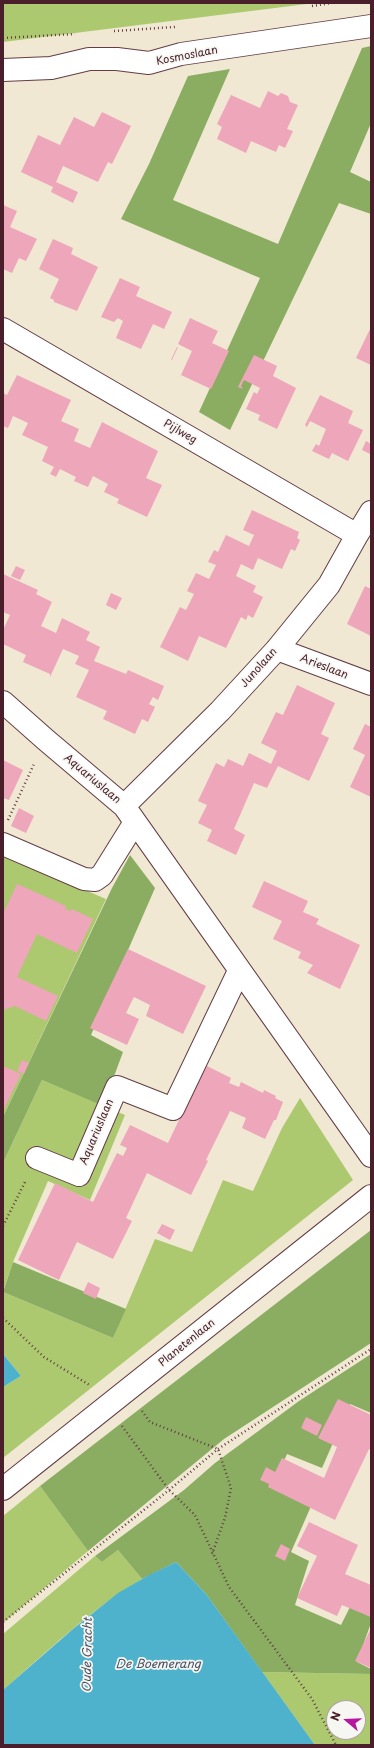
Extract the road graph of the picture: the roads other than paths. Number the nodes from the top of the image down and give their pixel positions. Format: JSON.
{"nodes":[{"id":1,"x":371,"y":26,"type":"edge"},
{"id":2,"x":3,"y":70,"type":"edge"},
{"id":3,"x":3,"y":329,"type":"edge"},
{"id":4,"x":371,"y":512,"type":"edge"},
{"id":5,"x":357,"y":534,"type":"junction"},
{"id":6,"x":277,"y":649,"type":"junction"},
{"id":7,"x":371,"y":684,"type":"edge"},
{"id":8,"x":3,"y":702,"type":"edge"},
{"id":9,"x":129,"y":814,"type":"junction"},
{"id":10,"x":5,"y":834,"type":"edge"},
{"id":11,"x":239,"y":971,"type":"junction"},
{"id":12,"x":371,"y":1156,"type":"edge"},
{"id":13,"x":37,"y":1158,"type":"road end"},
{"id":14,"x":371,"y":1196,"type":"edge"},
{"id":15,"x":3,"y":1489,"type":"edge"}],
"edges":[{"from":1,"to":2,"type":"street","name":"Kosmoslaan"},
{"from":3,"to":5,"type":"street","name":"Pijlweg"},
{"from":4,"to":5,"type":"street","name":"Junolaan"},
{"from":5,"to":6,"type":"street","name":"Junolaan"},
{"from":6,"to":7,"type":"street","name":"Arieslaan"},
{"from":6,"to":9,"type":"street","name":"Junolaan"},
{"from":8,"to":9,"type":"street","name":"Aquariuslaan"},
{"from":9,"to":10,"type":"street"},
{"from":9,"to":11,"type":"street","name":"Aquariuslaan"},
{"from":11,"to":12,"type":"street","name":"Aquariuslaan"},
{"from":11,"to":13,"type":"street","name":"Aquariuslaan"},
{"from":14,"to":15,"type":"street","name":"Planetenlaan"}]}
